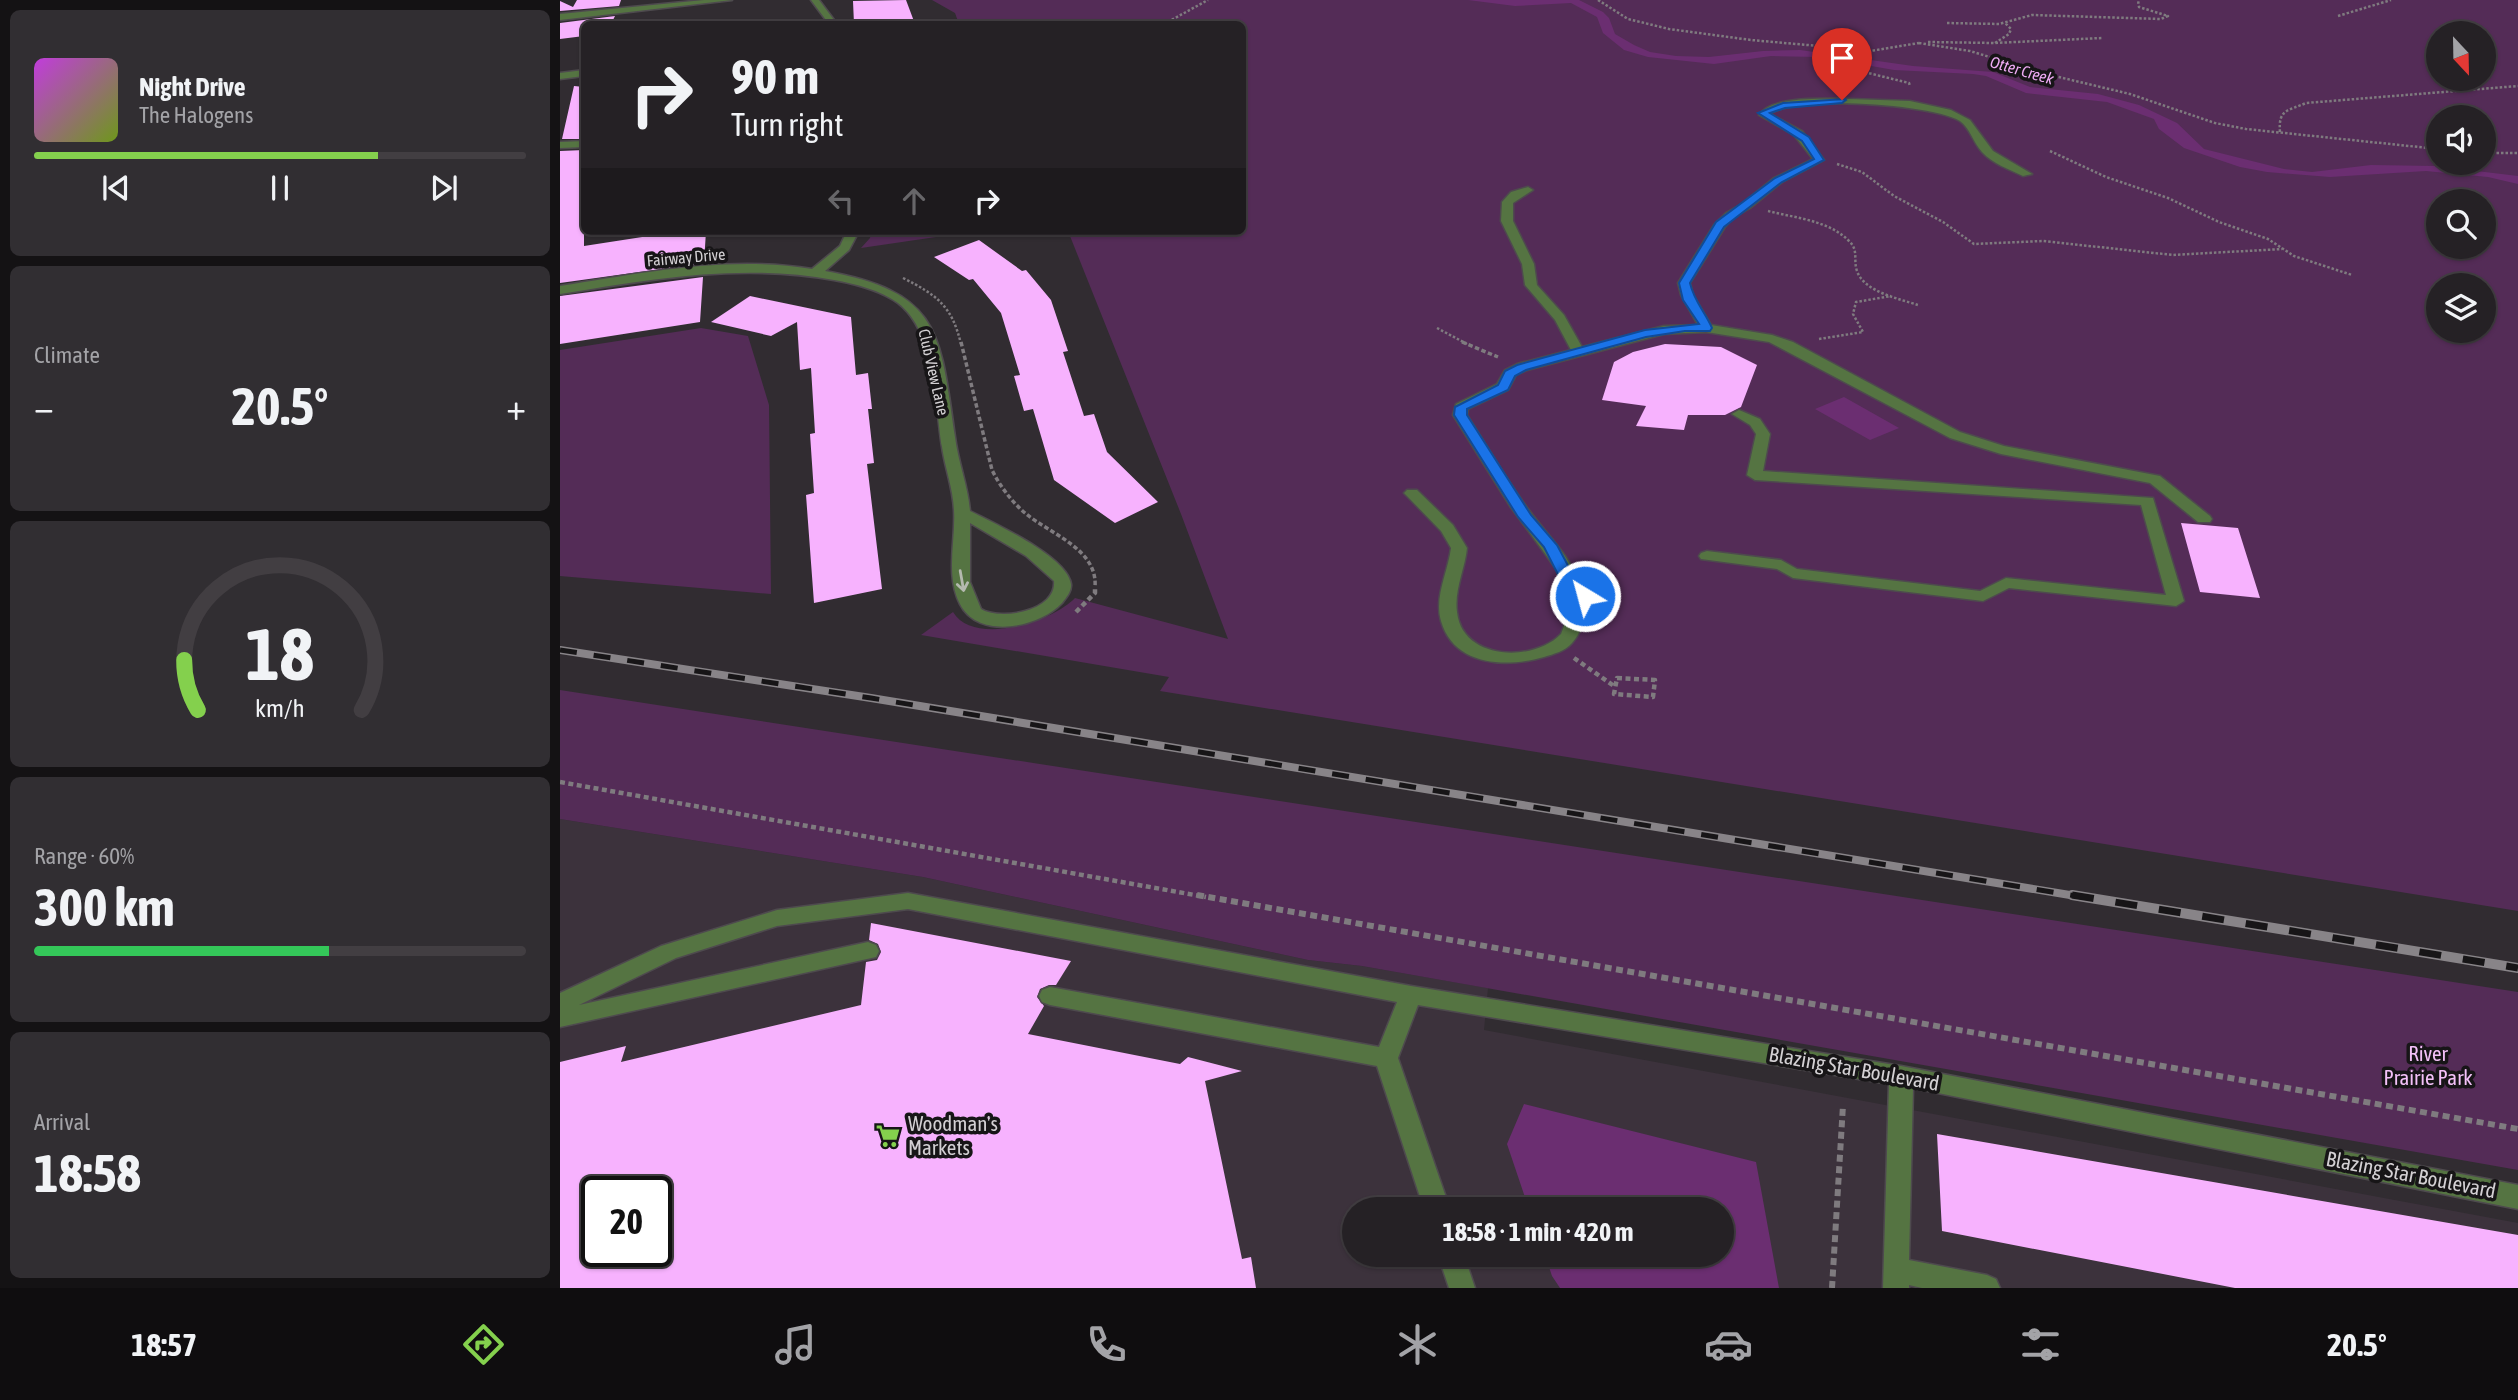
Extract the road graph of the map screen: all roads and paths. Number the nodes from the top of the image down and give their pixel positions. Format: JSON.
{"nodes":[{"id":1,"x":728,"y":0,"type":"edge"},
{"id":2,"x":815,"y":0,"type":"edge"},
{"id":3,"x":1208,"y":0,"type":"edge"},
{"id":4,"x":1598,"y":0,"type":"edge"},
{"id":5,"x":2138,"y":0,"type":"edge"},
{"id":6,"x":2391,"y":0,"type":"edge"},
{"id":7,"x":2338,"y":16,"type":"dead end"},
{"id":8,"x":560,"y":17,"type":"edge"},
{"id":9,"x":832,"y":21,"type":"edge"},
{"id":10,"x":1170,"y":21,"type":"edge"},
{"id":11,"x":1947,"y":23,"type":"dead end"},
{"id":12,"x":2004,"y":23,"type":"junction"},
{"id":13,"x":2102,"y":37,"type":"dead end"},
{"id":14,"x":1919,"y":43,"type":"junction"},
{"id":15,"x":1994,"y":43,"type":"junction"},
{"id":16,"x":1868,"y":51,"type":"junction"},
{"id":17,"x":1855,"y":68,"type":"dead end"},
{"id":18,"x":581,"y":73,"type":"edge"},
{"id":19,"x":560,"y":76,"type":"edge"},
{"id":20,"x":2518,"y":86,"type":"edge"},
{"id":21,"x":2280,"y":132,"type":"junction"},
{"id":22,"x":581,"y":144,"type":"edge"},
{"id":23,"x":560,"y":145,"type":"edge"},
{"id":24,"x":2426,"y":148,"type":"edge"},
{"id":25,"x":2050,"y":151,"type":"dead end"},
{"id":26,"x":2496,"y":153,"type":"edge"},
{"id":27,"x":2518,"y":153,"type":"edge"},
{"id":28,"x":1819,"y":160,"type":"junction"},
{"id":29,"x":2027,"y":174,"type":"dead end"},
{"id":30,"x":1528,"y":190,"type":"dead end"},
{"id":31,"x":1746,"y":206,"type":"junction"},
{"id":32,"x":851,"y":235,"type":"edge"},
{"id":33,"x":2282,"y":249,"type":"junction"},
{"id":34,"x":817,"y":272,"type":"junction"},
{"id":35,"x":897,"y":275,"type":"dead end"},
{"id":36,"x":2352,"y":275,"type":"dead end"},
{"id":37,"x":560,"y":290,"type":"edge"},
{"id":38,"x":1892,"y":296,"type":"junction"},
{"id":39,"x":1918,"y":305,"type":"dead end"},
{"id":40,"x":1437,"y":328,"type":"dead end"},
{"id":41,"x":1706,"y":328,"type":"junction"},
{"id":42,"x":1788,"y":345,"type":"junction"},
{"id":43,"x":1578,"y":351,"type":"junction"},
{"id":44,"x":1522,"y":367,"type":"junction"},
{"id":45,"x":1739,"y":414,"type":"dead end"},
{"id":46,"x":1412,"y":493,"type":"dead end"},
{"id":47,"x":962,"y":513,"type":"junction"},
{"id":48,"x":2204,"y":519,"type":"dead end"},
{"id":49,"x":1707,"y":556,"type":"dead end"},
{"id":50,"x":1074,"y":613,"type":"dead end"},
{"id":51,"x":1559,"y":646,"type":"junction"},
{"id":52,"x":1614,"y":686,"type":"junction"},
{"id":53,"x":560,"y":782,"type":"edge"},
{"id":54,"x":868,"y":951,"type":"dead end"},
{"id":55,"x":1410,"y":995,"type":"junction"},
{"id":56,"x":1050,"y":996,"type":"dead end"},
{"id":57,"x":560,"y":1003,"type":"edge"},
{"id":58,"x":560,"y":1018,"type":"edge"},
{"id":59,"x":1386,"y":1059,"type":"junction"},
{"id":60,"x":1901,"y":1076,"type":"junction"},
{"id":61,"x":1843,"y":1105,"type":"dead end"},
{"id":62,"x":2518,"y":1129,"type":"edge"},
{"id":63,"x":2518,"y":1196,"type":"edge"},
{"id":64,"x":1433,"y":1197,"type":"edge"},
{"id":65,"x":1455,"y":1267,"type":"edge"},
{"id":66,"x":1896,"y":1279,"type":"edge"},
{"id":67,"x":1462,"y":1288,"type":"edge"},
{"id":68,"x":1832,"y":1288,"type":"edge"},
{"id":69,"x":1987,"y":1288,"type":"edge"}],
"edges":[{"from":1,"to":8,"type":"street"},
{"from":2,"to":9,"type":"street"},
{"from":3,"to":10,"type":"path"},
{"from":4,"to":16,"type":"path"},
{"from":5,"to":12,"type":"path"},
{"from":6,"to":7,"type":"path"},
{"from":11,"to":12,"type":"path"},
{"from":12,"to":15,"type":"path"},
{"from":13,"to":15,"type":"path"},
{"from":14,"to":15,"type":"path"},
{"from":14,"to":16,"type":"path"},
{"from":14,"to":21,"type":"path"},
{"from":16,"to":17,"type":"path"},
{"from":18,"to":19,"type":"street"},
{"from":20,"to":21,"type":"path"},
{"from":21,"to":24,"type":"path"},
{"from":22,"to":23,"type":"street"},
{"from":25,"to":33,"type":"path"},
{"from":26,"to":27,"type":"path"},
{"from":28,"to":29,"type":"street"},
{"from":28,"to":31,"type":"street"},
{"from":28,"to":33,"type":"path"},
{"from":30,"to":43,"type":"street"},
{"from":31,"to":38,"type":"path"},
{"from":31,"to":41,"type":"street"},
{"from":32,"to":34,"type":"street"},
{"from":33,"to":36,"type":"path"},
{"from":34,"to":37,"type":"street","name":"Fairway Drive"},
{"from":34,"to":47,"type":"street","name":"Club View Lane"},
{"from":35,"to":50,"type":"path"},
{"from":38,"to":39,"type":"path"},
{"from":38,"to":42,"type":"path"},
{"from":40,"to":44,"type":"path"},
{"from":41,"to":42,"type":"street"},
{"from":41,"to":43,"type":"street"},
{"from":42,"to":48,"type":"street"},
{"from":43,"to":44,"type":"street"},
{"from":44,"to":51,"type":"street"},
{"from":45,"to":49,"type":"street"},
{"from":46,"to":51,"type":"street"},
{"from":47,"to":47,"type":"street","name":"Club View Lane","one_way":true},
{"from":51,"to":52,"type":"path"},
{"from":52,"to":52,"type":"path"},
{"from":53,"to":62,"type":"path"},
{"from":54,"to":58,"type":"street"},
{"from":55,"to":57,"type":"street","name":"Blazing Star Boulevard"},
{"from":55,"to":59,"type":"street"},
{"from":55,"to":60,"type":"street","name":"Blazing Star Boulevard"},
{"from":56,"to":59,"type":"street"},
{"from":59,"to":64,"type":"street"},
{"from":60,"to":63,"type":"street","name":"Blazing Star Boulevard"},
{"from":60,"to":66,"type":"street"},
{"from":61,"to":68,"type":"path"},
{"from":65,"to":67,"type":"street"},
{"from":66,"to":69,"type":"street"}]}
